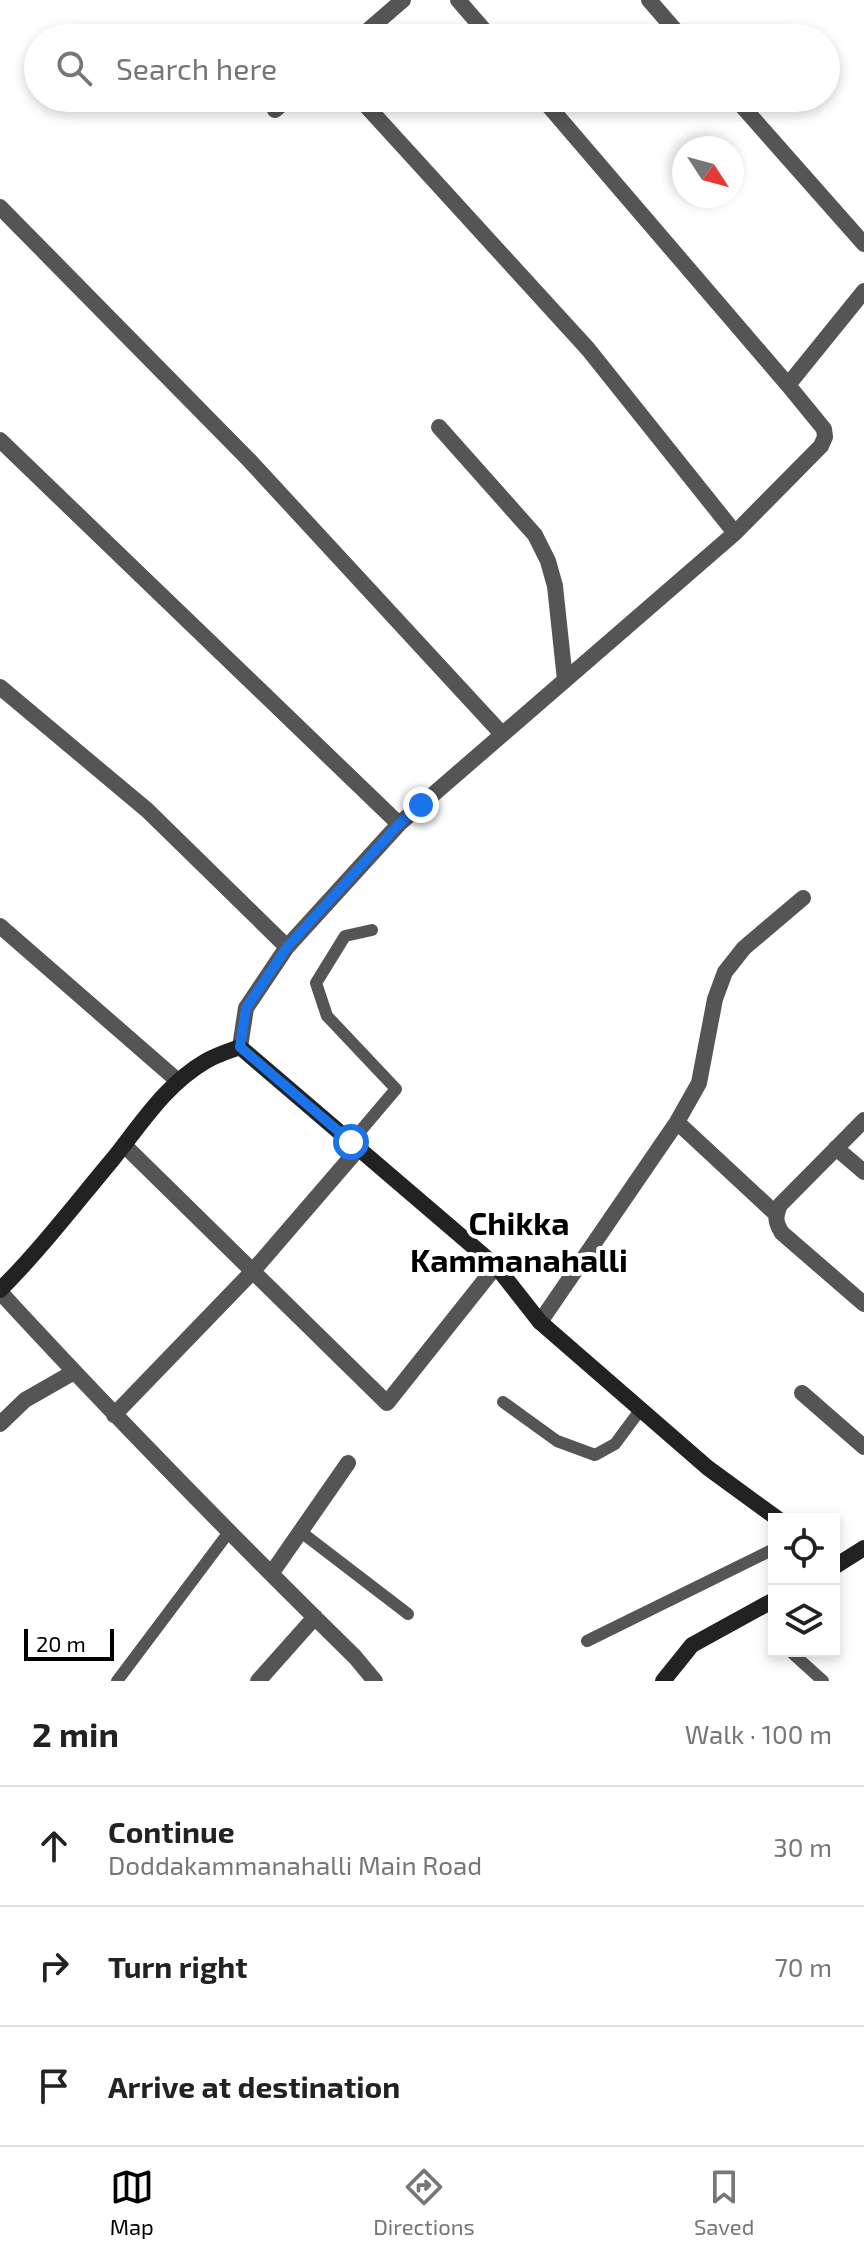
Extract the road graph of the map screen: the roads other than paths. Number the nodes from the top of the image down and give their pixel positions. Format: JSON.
{"nodes":[{"id":1,"x":403,"y":0,"type":"edge"},
{"id":2,"x":458,"y":0,"type":"edge"},
{"id":3,"x":649,"y":0,"type":"edge"},
{"id":4,"x":375,"y":24,"type":"edge"},
{"id":5,"x":479,"y":24,"type":"edge"},
{"id":6,"x":670,"y":24,"type":"edge"},
{"id":7,"x":372,"y":112,"type":"edge"},
{"id":8,"x":554,"y":112,"type":"edge"},
{"id":9,"x":747,"y":112,"type":"edge"},
{"id":10,"x":0,"y":207,"type":"edge"},
{"id":11,"x":864,"y":244,"type":"edge"},
{"id":12,"x":864,"y":291,"type":"edge"},
{"id":13,"x":788,"y":385,"type":"junction"},
{"id":14,"x":439,"y":427,"type":"dead end"},
{"id":15,"x":0,"y":440,"type":"edge"},
{"id":16,"x":735,"y":533,"type":"junction"},
{"id":17,"x":565,"y":680,"type":"junction"},
{"id":18,"x":0,"y":687,"type":"edge"},
{"id":19,"x":502,"y":734,"type":"junction"},
{"id":20,"x":399,"y":824,"type":"junction"},
{"id":21,"x":803,"y":898,"type":"dead end"},
{"id":22,"x":0,"y":926,"type":"edge"},
{"id":23,"x":372,"y":930,"type":"dead end"},
{"id":24,"x":287,"y":947,"type":"junction"},
{"id":25,"x":240,"y":1047,"type":"junction"},
{"id":26,"x":178,"y":1081,"type":"junction"},
{"id":27,"x":864,"y":1120,"type":"edge"},
{"id":28,"x":677,"y":1122,"type":"junction"},
{"id":29,"x":124,"y":1145,"type":"junction"},
{"id":30,"x":355,"y":1145,"type":"junction"},
{"id":31,"x":836,"y":1148,"type":"junction"},
{"id":32,"x":864,"y":1172,"type":"edge"},
{"id":33,"x":776,"y":1214,"type":"junction"},
{"id":34,"x":496,"y":1266,"type":"junction"},
{"id":35,"x":252,"y":1272,"type":"junction"},
{"id":36,"x":0,"y":1291,"type":"edge"},
{"id":37,"x":864,"y":1304,"type":"edge"},
{"id":38,"x":540,"y":1322,"type":"junction"},
{"id":39,"x":74,"y":1372,"type":"junction"},
{"id":40,"x":802,"y":1393,"type":"dead end"},
{"id":41,"x":503,"y":1402,"type":"dead end"},
{"id":42,"x":641,"y":1409,"type":"junction"},
{"id":43,"x":114,"y":1415,"type":"junction"},
{"id":44,"x":0,"y":1424,"type":"edge"},
{"id":45,"x":864,"y":1447,"type":"edge"},
{"id":46,"x":348,"y":1463,"type":"dead end"},
{"id":47,"x":770,"y":1513,"type":"edge"},
{"id":48,"x":229,"y":1532,"type":"junction"},
{"id":49,"x":301,"y":1532,"type":"junction"},
{"id":50,"x":864,"y":1548,"type":"edge"},
{"id":51,"x":768,"y":1552,"type":"edge"},
{"id":52,"x":840,"y":1562,"type":"edge"},
{"id":53,"x":271,"y":1574,"type":"junction"},
{"id":54,"x":768,"y":1603,"type":"edge"},
{"id":55,"x":408,"y":1614,"type":"dead end"},
{"id":56,"x":315,"y":1617,"type":"junction"},
{"id":57,"x":587,"y":1641,"type":"dead end"},
{"id":58,"x":797,"y":1657,"type":"edge"},
{"id":59,"x":117,"y":1681,"type":"edge"},
{"id":60,"x":258,"y":1681,"type":"edge"},
{"id":61,"x":375,"y":1681,"type":"edge"},
{"id":62,"x":663,"y":1681,"type":"edge"},
{"id":63,"x":823,"y":1681,"type":"edge"}],
"edges":[{"from":1,"to":4,"type":"street"},
{"from":2,"to":5,"type":"street"},
{"from":3,"to":6,"type":"street"},
{"from":7,"to":16,"type":"street"},
{"from":8,"to":13,"type":"street"},
{"from":9,"to":11,"type":"street"},
{"from":10,"to":19,"type":"street"},
{"from":12,"to":13,"type":"street"},
{"from":13,"to":16,"type":"street"},
{"from":14,"to":17,"type":"street"},
{"from":15,"to":20,"type":"street"},
{"from":16,"to":17,"type":"street"},
{"from":17,"to":19,"type":"street"},
{"from":18,"to":24,"type":"street"},
{"from":19,"to":20,"type":"street"},
{"from":20,"to":24,"type":"street"},
{"from":21,"to":28,"type":"street"},
{"from":22,"to":26,"type":"street"},
{"from":23,"to":30,"type":"lane"},
{"from":24,"to":25,"type":"street"},
{"from":25,"to":26,"type":"street"},
{"from":25,"to":30,"type":"street"},
{"from":26,"to":29,"type":"street"},
{"from":27,"to":31,"type":"street"},
{"from":28,"to":33,"type":"street"},
{"from":28,"to":38,"type":"street"},
{"from":29,"to":35,"type":"street"},
{"from":29,"to":36,"type":"street"},
{"from":30,"to":34,"type":"street"},
{"from":30,"to":35,"type":"street"},
{"from":31,"to":32,"type":"street"},
{"from":31,"to":33,"type":"street"},
{"from":33,"to":37,"type":"street"},
{"from":34,"to":35,"type":"street"},
{"from":34,"to":38,"type":"street"},
{"from":35,"to":43,"type":"street"},
{"from":36,"to":39,"type":"street"},
{"from":38,"to":42,"type":"street"},
{"from":39,"to":43,"type":"street"},
{"from":39,"to":44,"type":"street"},
{"from":40,"to":45,"type":"street"},
{"from":41,"to":42,"type":"lane"},
{"from":42,"to":47,"type":"street"},
{"from":43,"to":48,"type":"street"},
{"from":46,"to":49,"type":"street"},
{"from":48,"to":53,"type":"street"},
{"from":48,"to":59,"type":"lane"},
{"from":49,"to":53,"type":"street"},
{"from":49,"to":55,"type":"lane"},
{"from":50,"to":52,"type":"street"},
{"from":51,"to":57,"type":"lane"},
{"from":53,"to":56,"type":"street"},
{"from":54,"to":62,"type":"street"},
{"from":56,"to":60,"type":"street"},
{"from":56,"to":61,"type":"street"},
{"from":58,"to":63,"type":"lane"}]}
